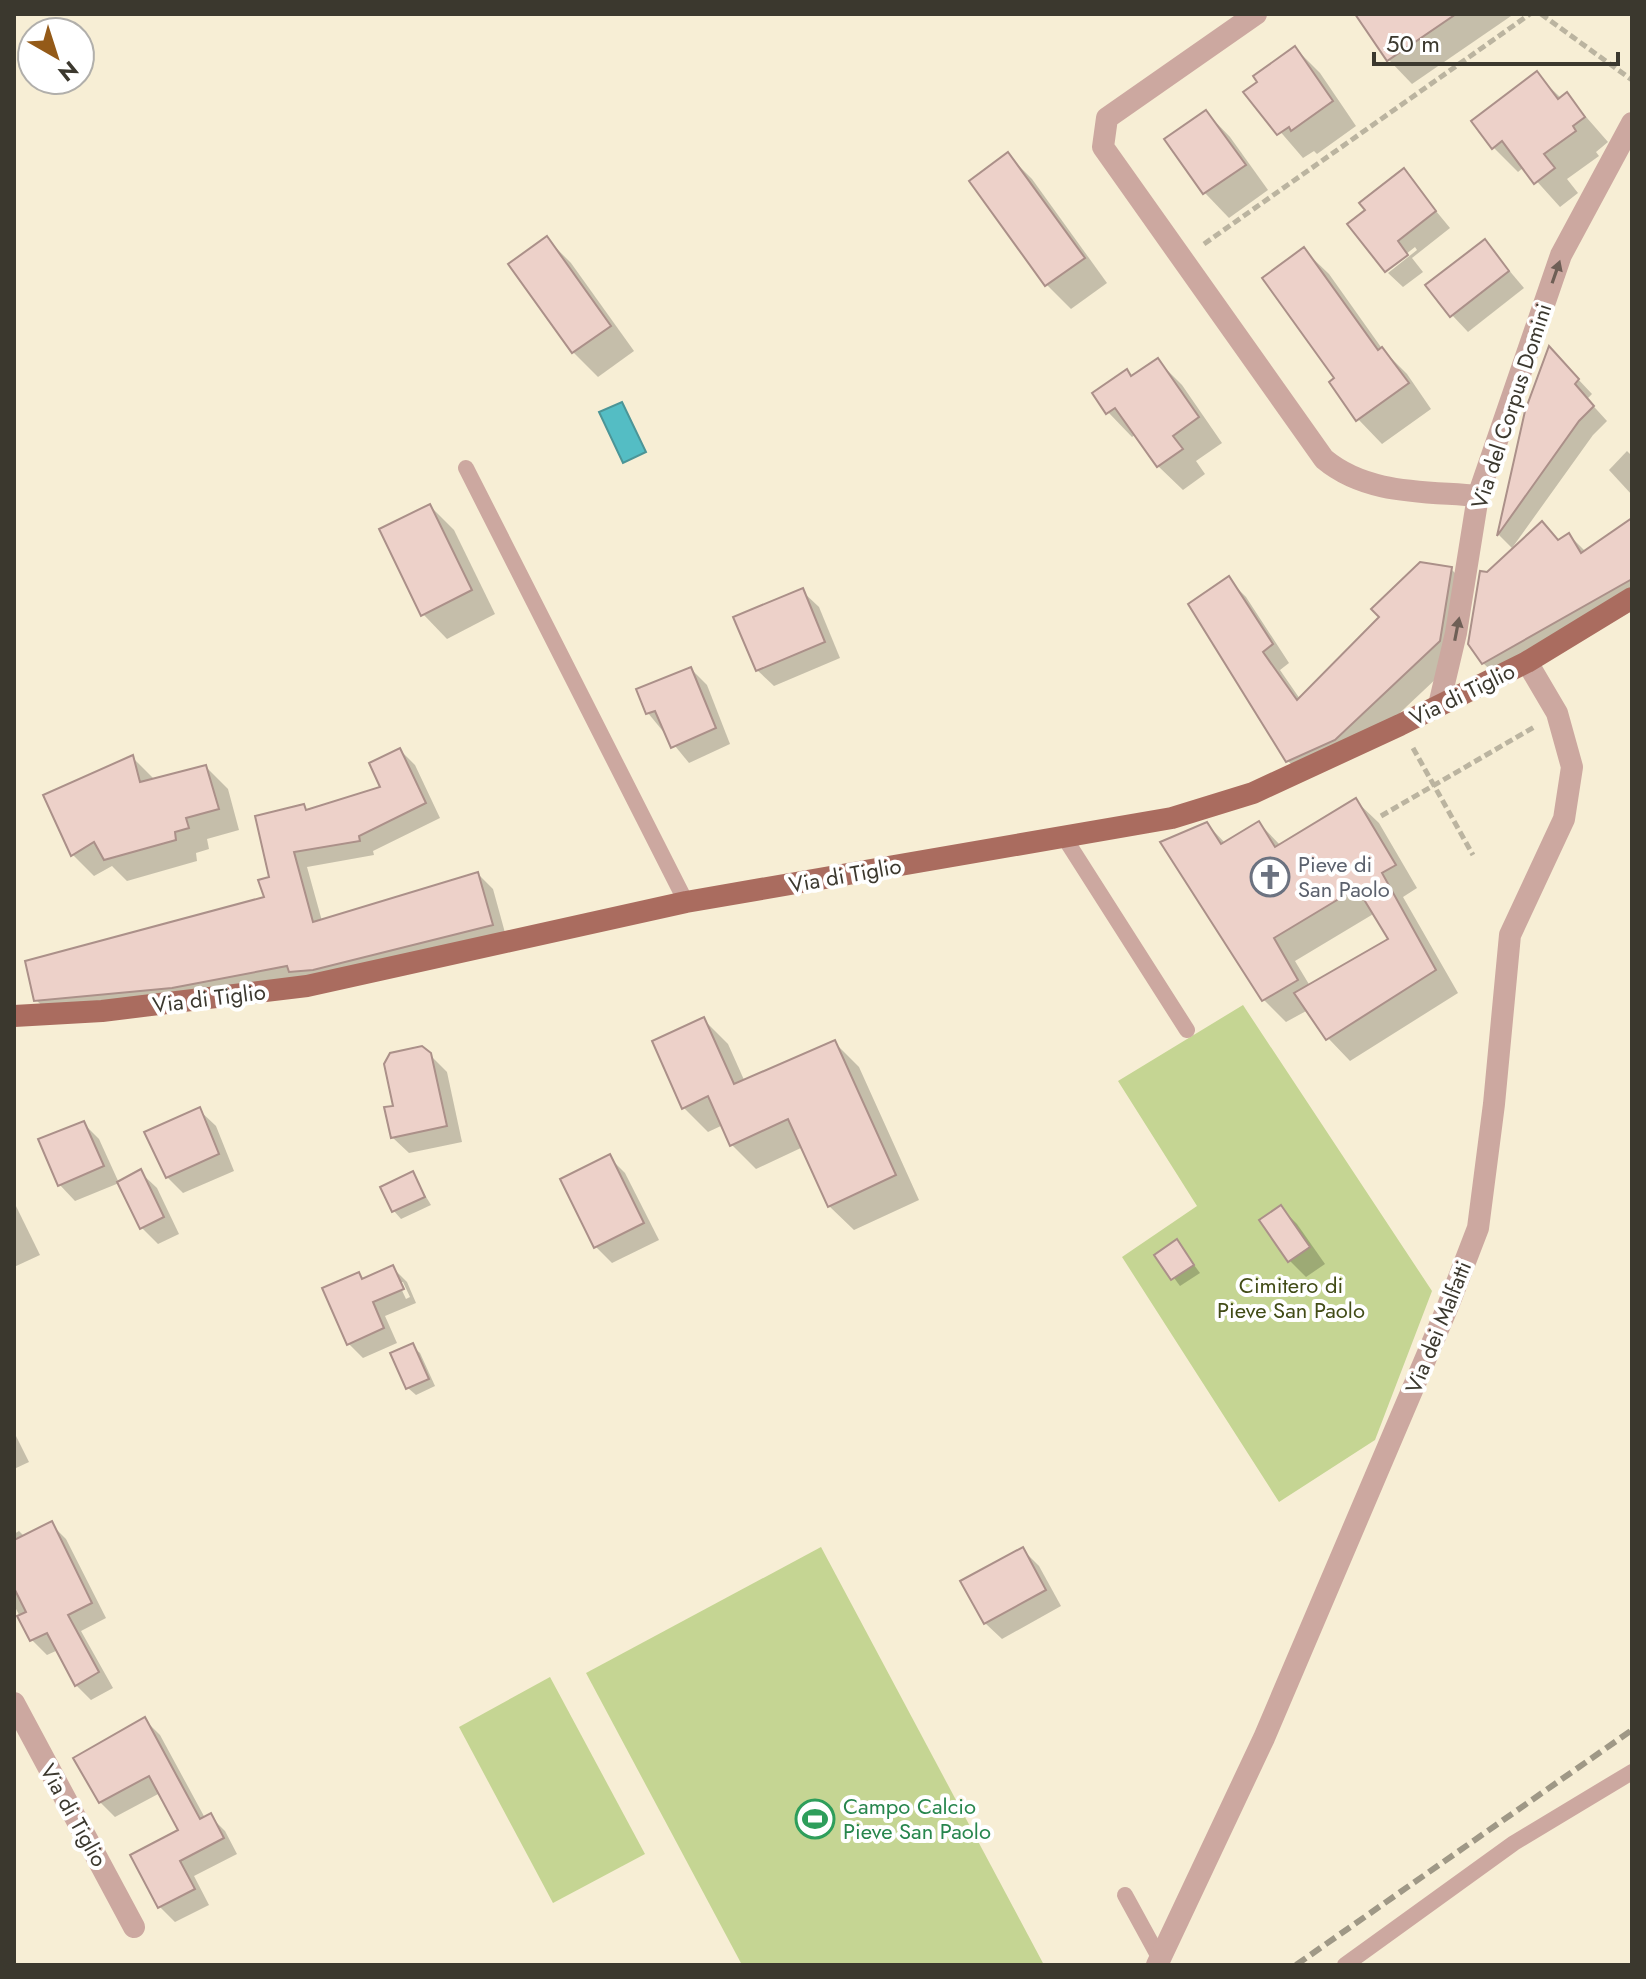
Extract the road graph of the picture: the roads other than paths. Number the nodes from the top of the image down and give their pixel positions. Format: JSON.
{"nodes":[{"id":1,"x":1256,"y":14,"type":"edge"},
{"id":2,"x":1632,"y":123,"type":"edge"},
{"id":3,"x":466,"y":468,"type":"dead end"},
{"id":4,"x":1478,"y":496,"type":"junction"},
{"id":5,"x":1632,"y":598,"type":"edge"},
{"id":6,"x":1527,"y":662,"type":"junction"},
{"id":7,"x":1439,"y":705,"type":"junction"},
{"id":8,"x":1064,"y":837,"type":"junction"},
{"id":9,"x":686,"y":902,"type":"junction"},
{"id":10,"x":14,"y":1016,"type":"edge"},
{"id":11,"x":1187,"y":1030,"type":"dead end"},
{"id":12,"x":14,"y":1703,"type":"edge"},
{"id":13,"x":1632,"y":1772,"type":"edge"},
{"id":14,"x":1125,"y":1895,"type":"dead end"},
{"id":15,"x":134,"y":1927,"type":"dead end"},
{"id":16,"x":1159,"y":1962,"type":"edge"},
{"id":17,"x":1345,"y":1965,"type":"edge"}],
"edges":[{"from":1,"to":4,"type":"street"},
{"from":4,"to":2,"type":"street","name":"Via del Corpus Domini","one_way":true},
{"from":3,"to":9,"type":"lane"},
{"from":7,"to":4,"type":"street","name":"Via del Corpus Domini","one_way":true},
{"from":5,"to":6,"type":"main road","name":"Via di Tiglio"},
{"from":6,"to":7,"type":"main road","name":"Via di Tiglio"},
{"from":6,"to":16,"type":"street","name":"Via dei Malfatti"},
{"from":7,"to":8,"type":"main road","name":"Via di Tiglio"},
{"from":8,"to":9,"type":"main road","name":"Via di Tiglio"},
{"from":8,"to":11,"type":"lane"},
{"from":9,"to":10,"type":"main road","name":"Via di Tiglio"},
{"from":12,"to":15,"type":"street","name":"Via di Tiglio"},
{"from":13,"to":17,"type":"lane"},
{"from":14,"to":16,"type":"lane"}]}
